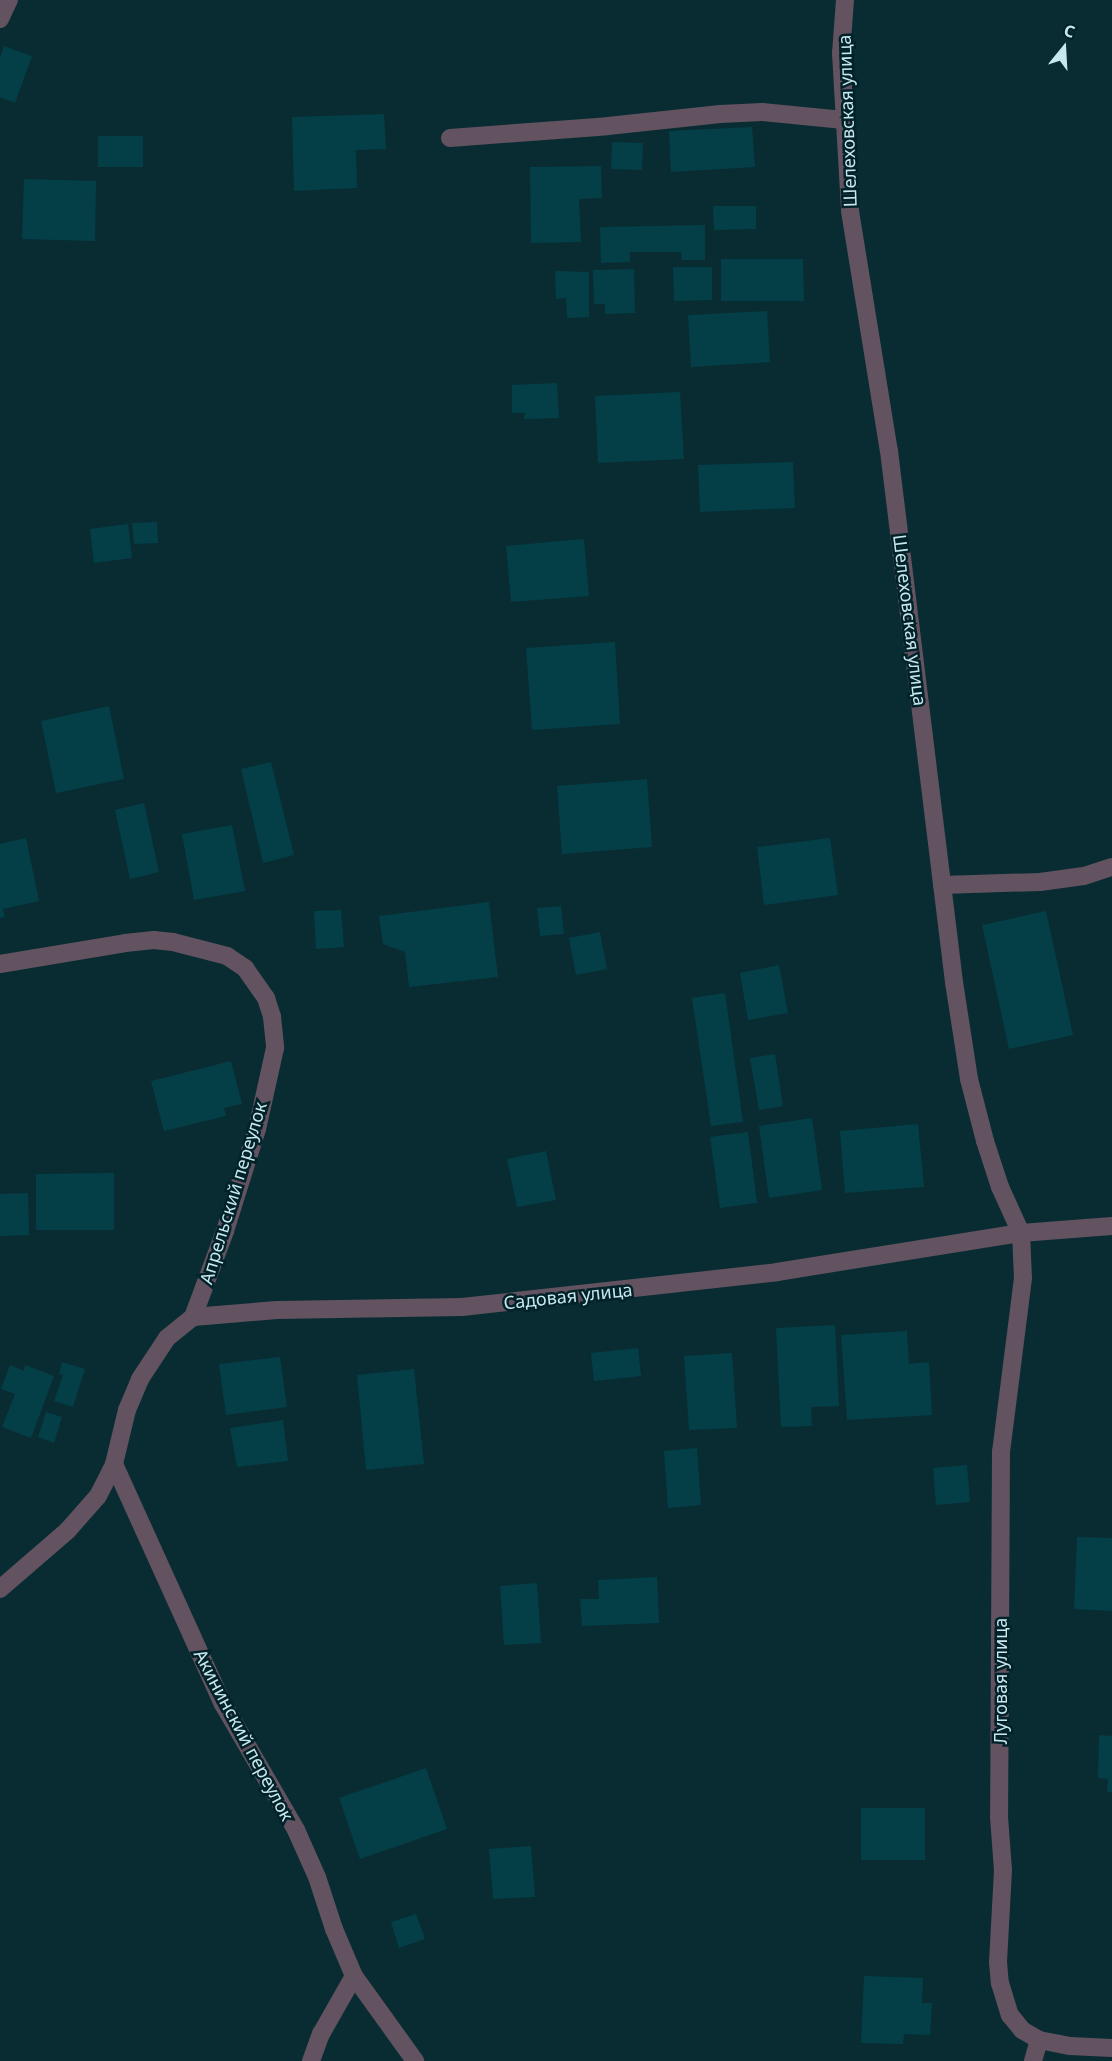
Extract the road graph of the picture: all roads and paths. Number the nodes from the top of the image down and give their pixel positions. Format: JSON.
{"nodes":[{"id":1,"x":9,"y":0,"type":"edge"},
{"id":2,"x":845,"y":0,"type":"edge"},
{"id":3,"x":0,"y":19,"type":"edge"},
{"id":4,"x":844,"y":120,"type":"junction"},
{"id":5,"x":450,"y":138,"type":"dead end"},
{"id":6,"x":1112,"y":867,"type":"edge"},
{"id":7,"x":942,"y":885,"type":"junction"},
{"id":8,"x":0,"y":964,"type":"edge"},
{"id":9,"x":1112,"y":1226,"type":"edge"},
{"id":10,"x":1021,"y":1233,"type":"junction"},
{"id":11,"x":192,"y":1317,"type":"junction"},
{"id":12,"x":114,"y":1464,"type":"junction"},
{"id":13,"x":0,"y":1589,"type":"edge"},
{"id":14,"x":354,"y":1976,"type":"junction"},
{"id":15,"x":1040,"y":2040,"type":"junction"},
{"id":16,"x":1112,"y":2048,"type":"edge"},
{"id":17,"x":311,"y":2061,"type":"edge"},
{"id":18,"x":415,"y":2061,"type":"edge"},
{"id":19,"x":1034,"y":2061,"type":"edge"}],
"edges":[{"from":1,"to":3,"type":"street"},
{"from":2,"to":4,"type":"street","name":"Шелеховская улица"},
{"from":4,"to":5,"type":"street"},
{"from":4,"to":7,"type":"street","name":"Шелеховская улица"},
{"from":6,"to":7,"type":"street"},
{"from":7,"to":10,"type":"street","name":"Шелеховская улица"},
{"from":8,"to":11,"type":"street","name":"Апрельский переулок"},
{"from":9,"to":10,"type":"street","name":"Садовая улица"},
{"from":10,"to":11,"type":"street","name":"Садовая улица"},
{"from":10,"to":15,"type":"street","name":"Луговая улица"},
{"from":11,"to":12,"type":"street"},
{"from":12,"to":13,"type":"street"},
{"from":12,"to":14,"type":"street","name":"Акининский переулок"},
{"from":14,"to":17,"type":"street"},
{"from":14,"to":18,"type":"street","name":"Акининский переулок"},
{"from":15,"to":16,"type":"street","name":"Луговая улица"},
{"from":15,"to":19,"type":"street"}]}
